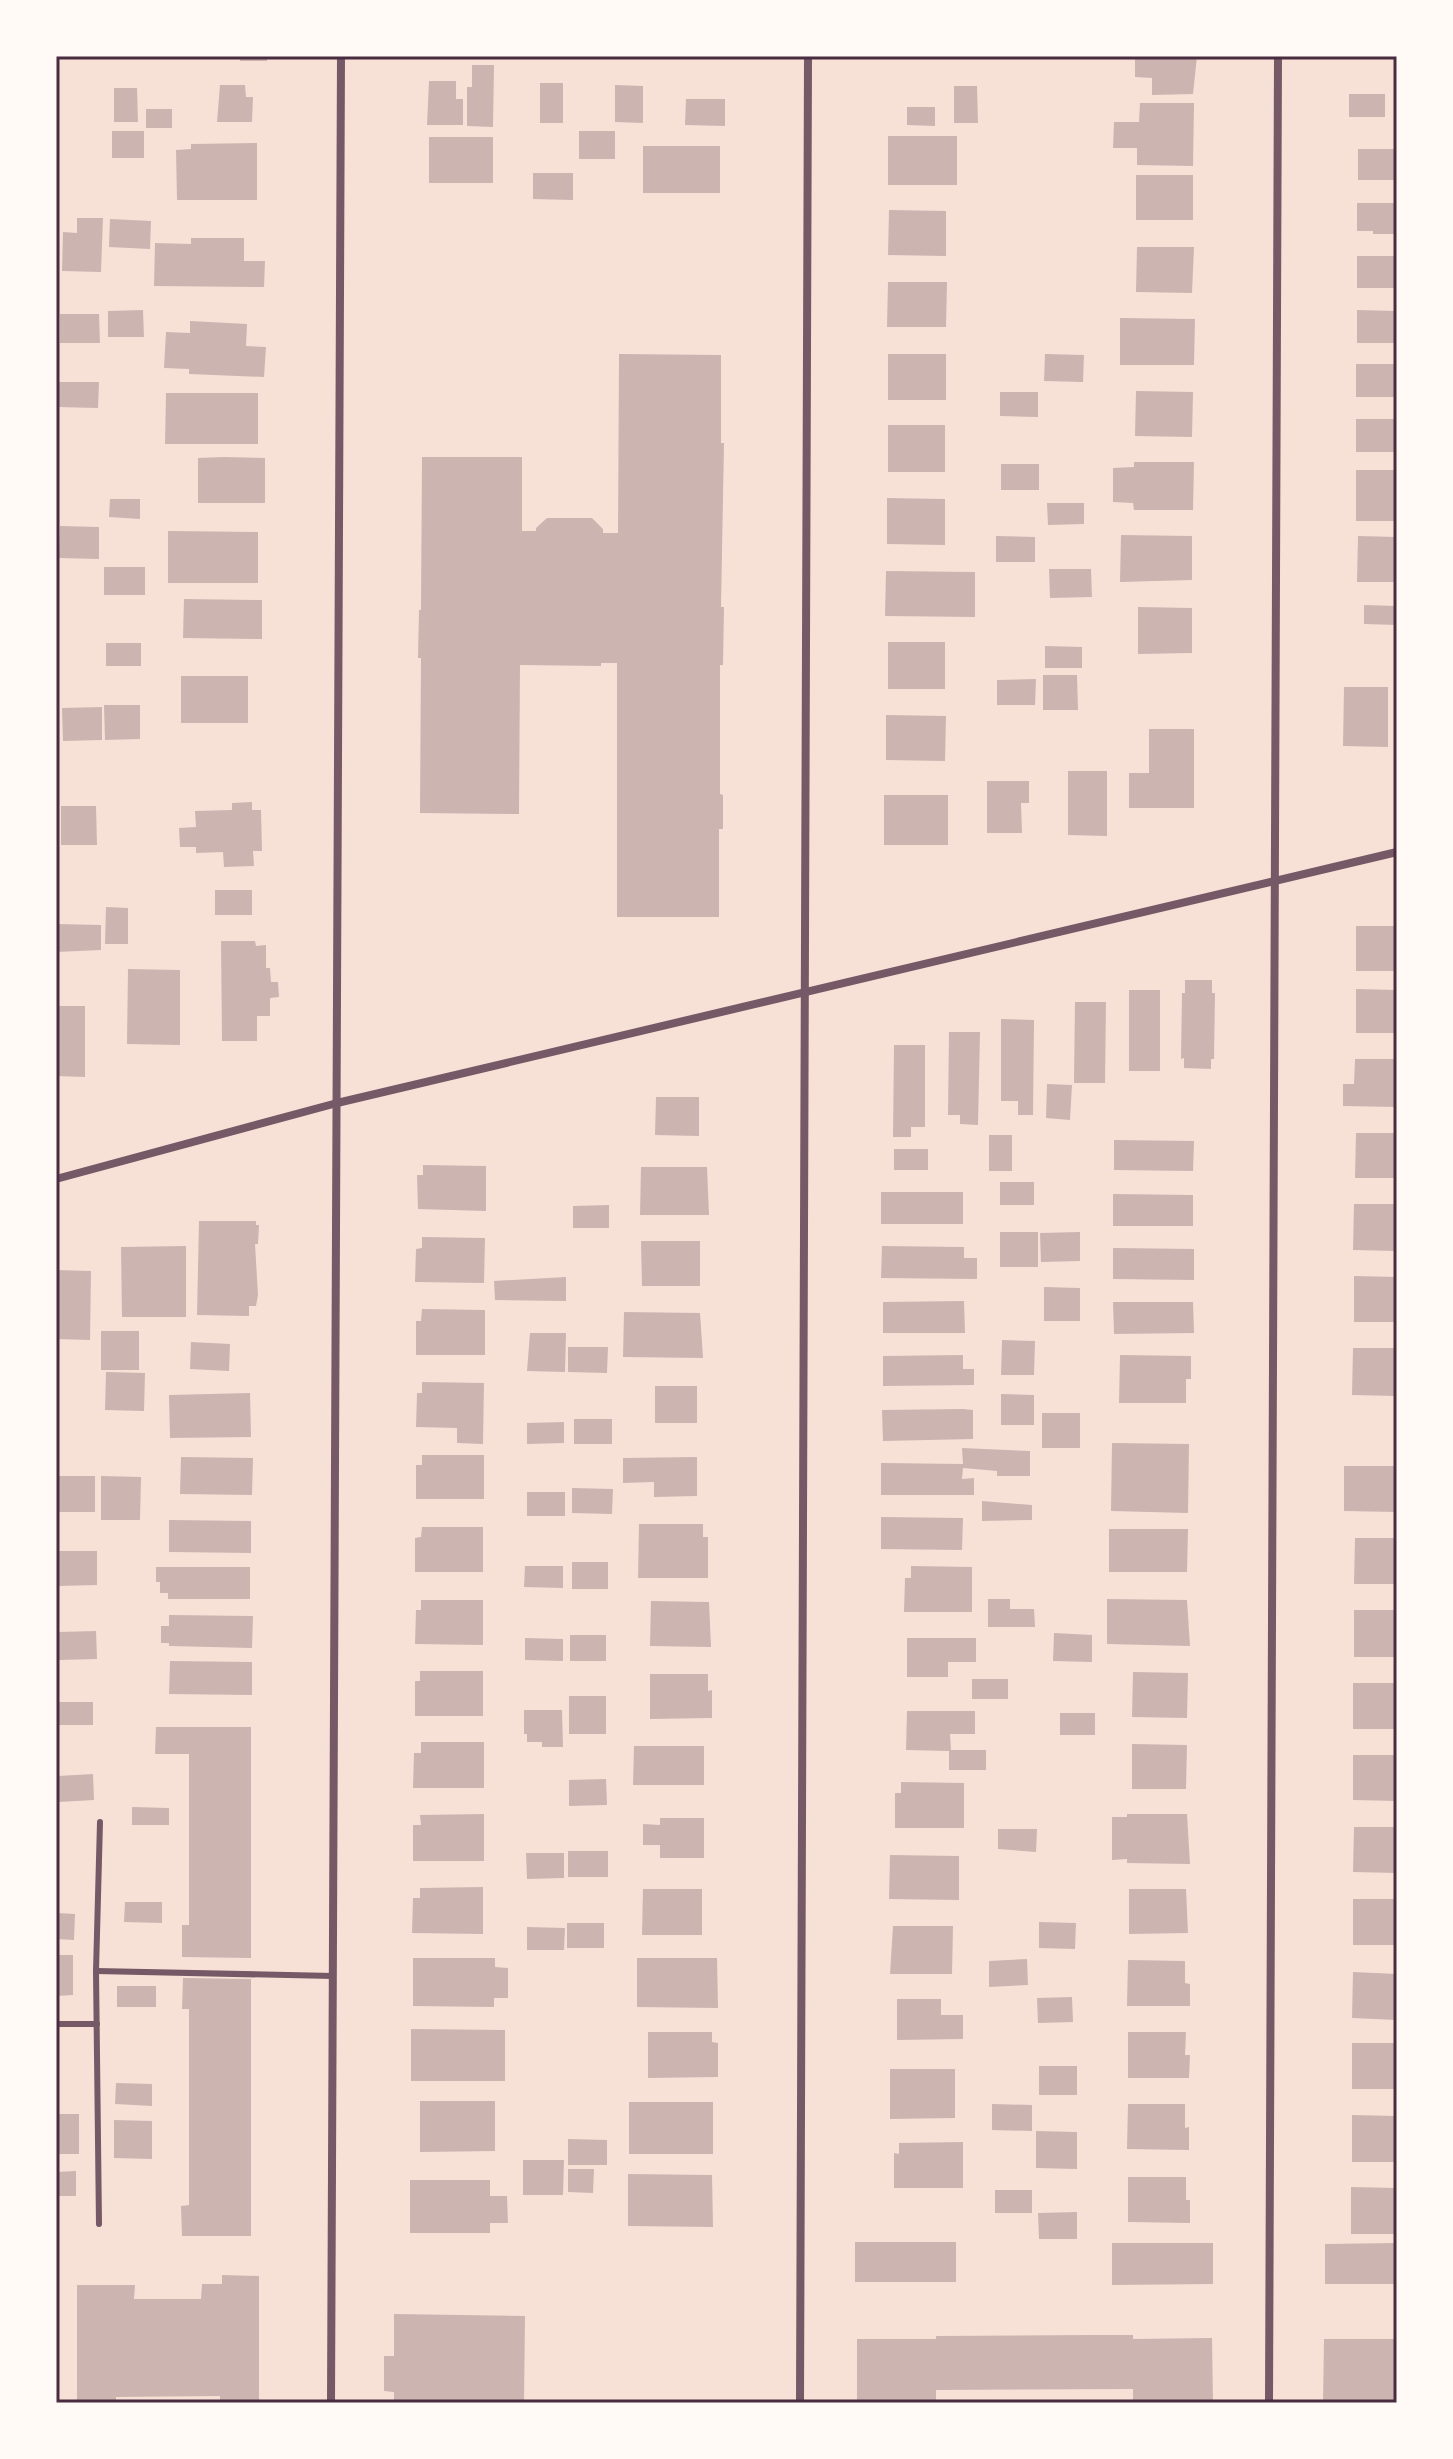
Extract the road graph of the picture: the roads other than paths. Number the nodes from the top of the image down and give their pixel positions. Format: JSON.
{"nodes":[{"id":1,"x":341,"y":56,"type":"edge"},
{"id":2,"x":808,"y":56,"type":"edge"},
{"id":3,"x":1278,"y":56,"type":"edge"},
{"id":4,"x":1397,"y":852,"type":"edge"},
{"id":5,"x":1275,"y":880,"type":"junction"},
{"id":6,"x":805,"y":991,"type":"junction"},
{"id":7,"x":337,"y":1103,"type":"junction"},
{"id":8,"x":56,"y":1179,"type":"edge"},
{"id":9,"x":100,"y":1822,"type":"dead end"},
{"id":10,"x":96,"y":1971,"type":"junction"},
{"id":11,"x":333,"y":1976,"type":"junction"},
{"id":12,"x":56,"y":2024,"type":"edge"},
{"id":13,"x":97,"y":2024,"type":"junction"},
{"id":14,"x":99,"y":2224,"type":"dead end"},
{"id":15,"x":331,"y":2403,"type":"edge"},
{"id":16,"x":800,"y":2403,"type":"edge"},
{"id":17,"x":1269,"y":2403,"type":"edge"}],
"edges":[{"from":1,"to":7,"type":"street"},
{"from":2,"to":6,"type":"street"},
{"from":3,"to":5,"type":"street"},
{"from":4,"to":5,"type":"street"},
{"from":5,"to":6,"type":"street"},
{"from":5,"to":17,"type":"street"},
{"from":6,"to":7,"type":"street"},
{"from":6,"to":16,"type":"street"},
{"from":7,"to":8,"type":"street"},
{"from":7,"to":11,"type":"street"},
{"from":9,"to":10,"type":"lane"},
{"from":10,"to":11,"type":"lane"},
{"from":10,"to":13,"type":"lane"},
{"from":11,"to":15,"type":"street"},
{"from":12,"to":13,"type":"lane"},
{"from":13,"to":14,"type":"lane"}]}
